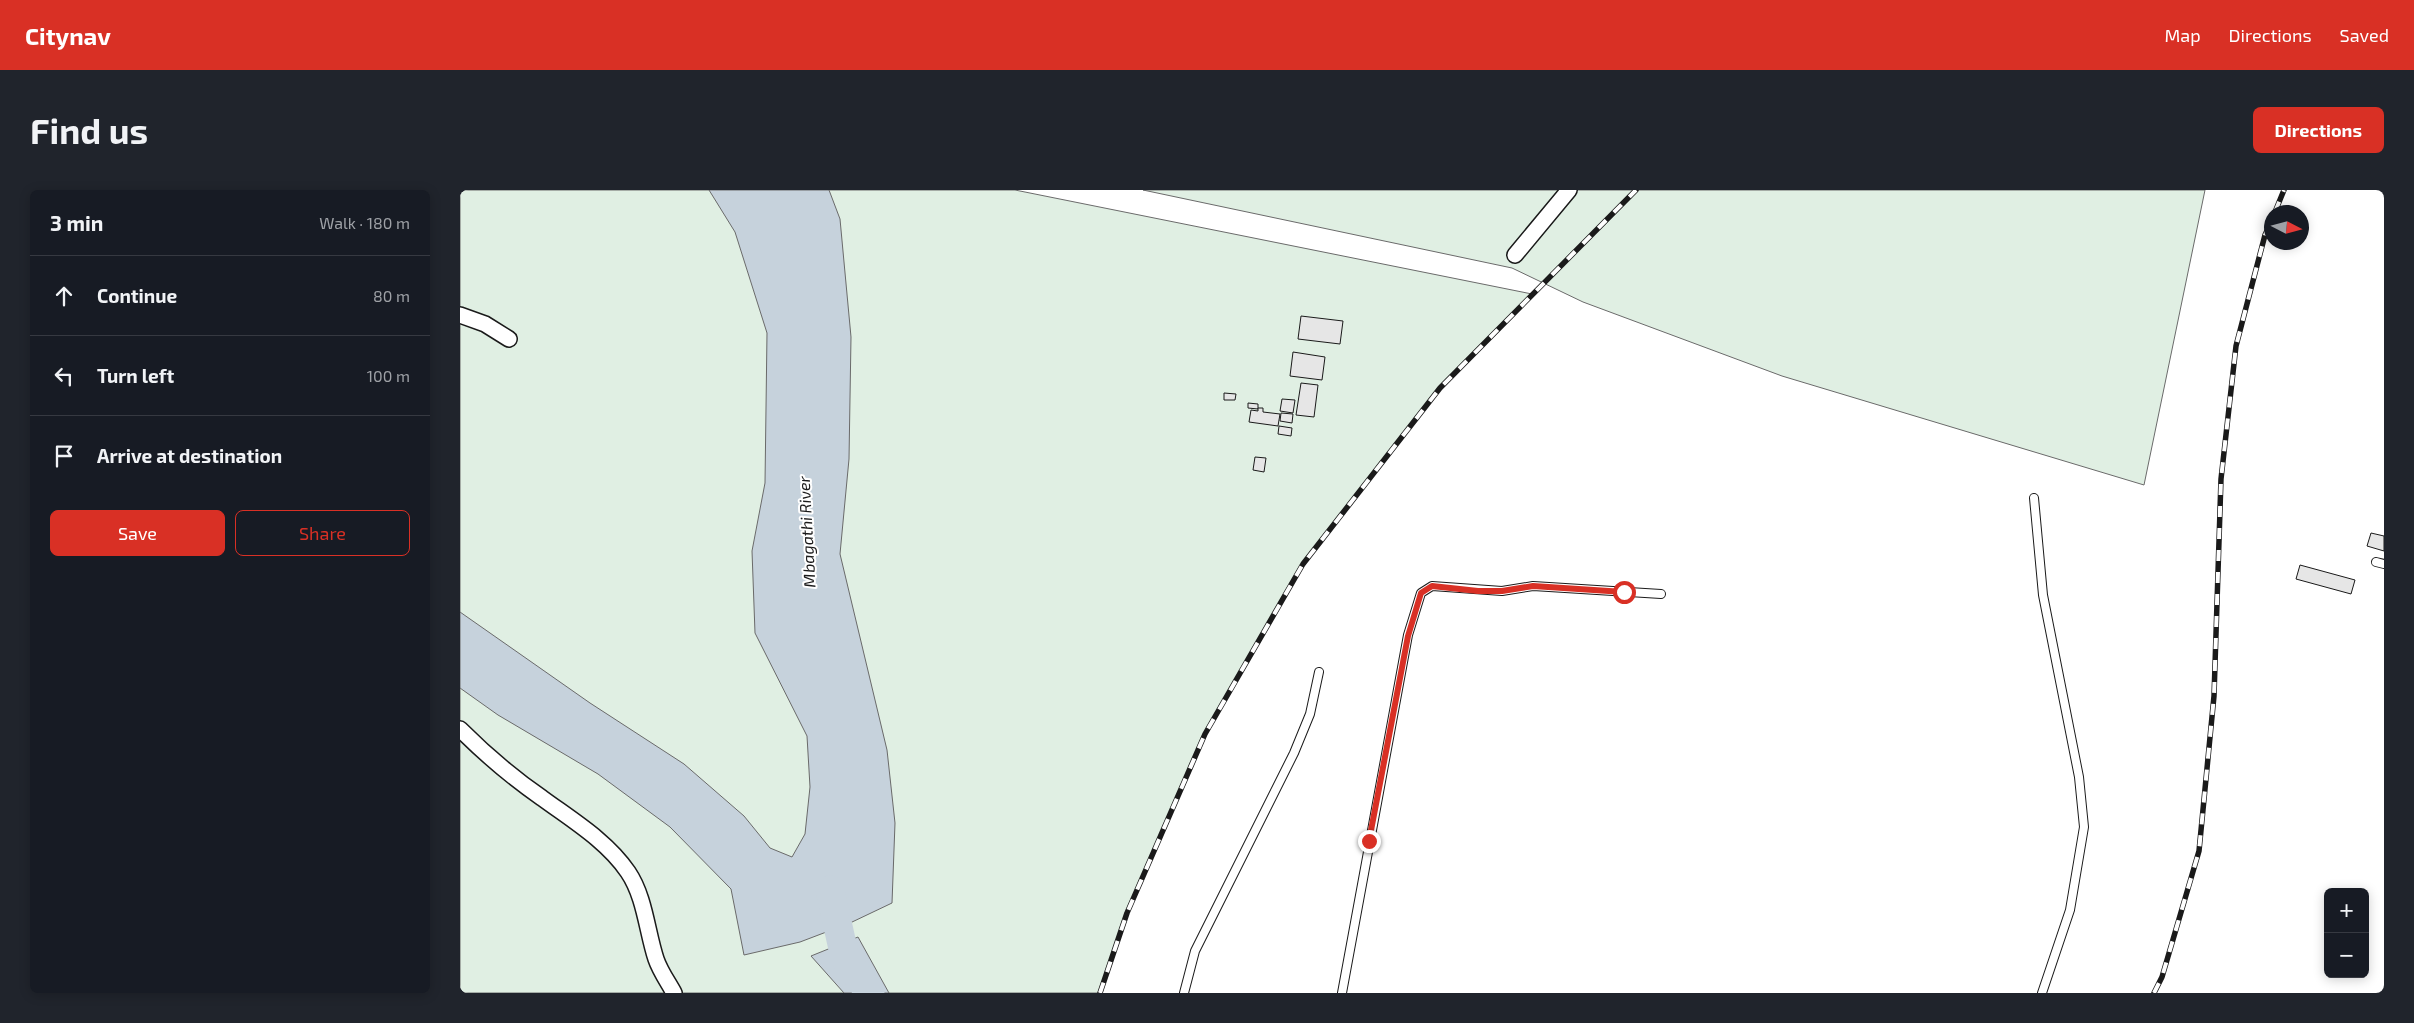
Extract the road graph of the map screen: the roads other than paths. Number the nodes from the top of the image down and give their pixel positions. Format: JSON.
{"nodes":[{"id":1,"x":1570,"y":190,"type":"edge"},
{"id":2,"x":1514,"y":255,"type":"dead end"},
{"id":3,"x":460,"y":315,"type":"edge"},
{"id":4,"x":508,"y":339,"type":"dead end"},
{"id":5,"x":2034,"y":498,"type":"dead end"},
{"id":6,"x":1661,"y":594,"type":"dead end"},
{"id":7,"x":1320,"y":672,"type":"dead end"},
{"id":8,"x":460,"y":729,"type":"edge"},
{"id":9,"x":674,"y":993,"type":"edge"},
{"id":10,"x":1184,"y":993,"type":"edge"},
{"id":11,"x":1342,"y":993,"type":"edge"},
{"id":12,"x":2042,"y":993,"type":"edge"}],
"edges":[{"from":1,"to":2,"type":"street"},
{"from":3,"to":4,"type":"street"},
{"from":5,"to":12,"type":"lane"},
{"from":6,"to":11,"type":"lane"},
{"from":7,"to":10,"type":"lane"},
{"from":8,"to":9,"type":"street"}]}
